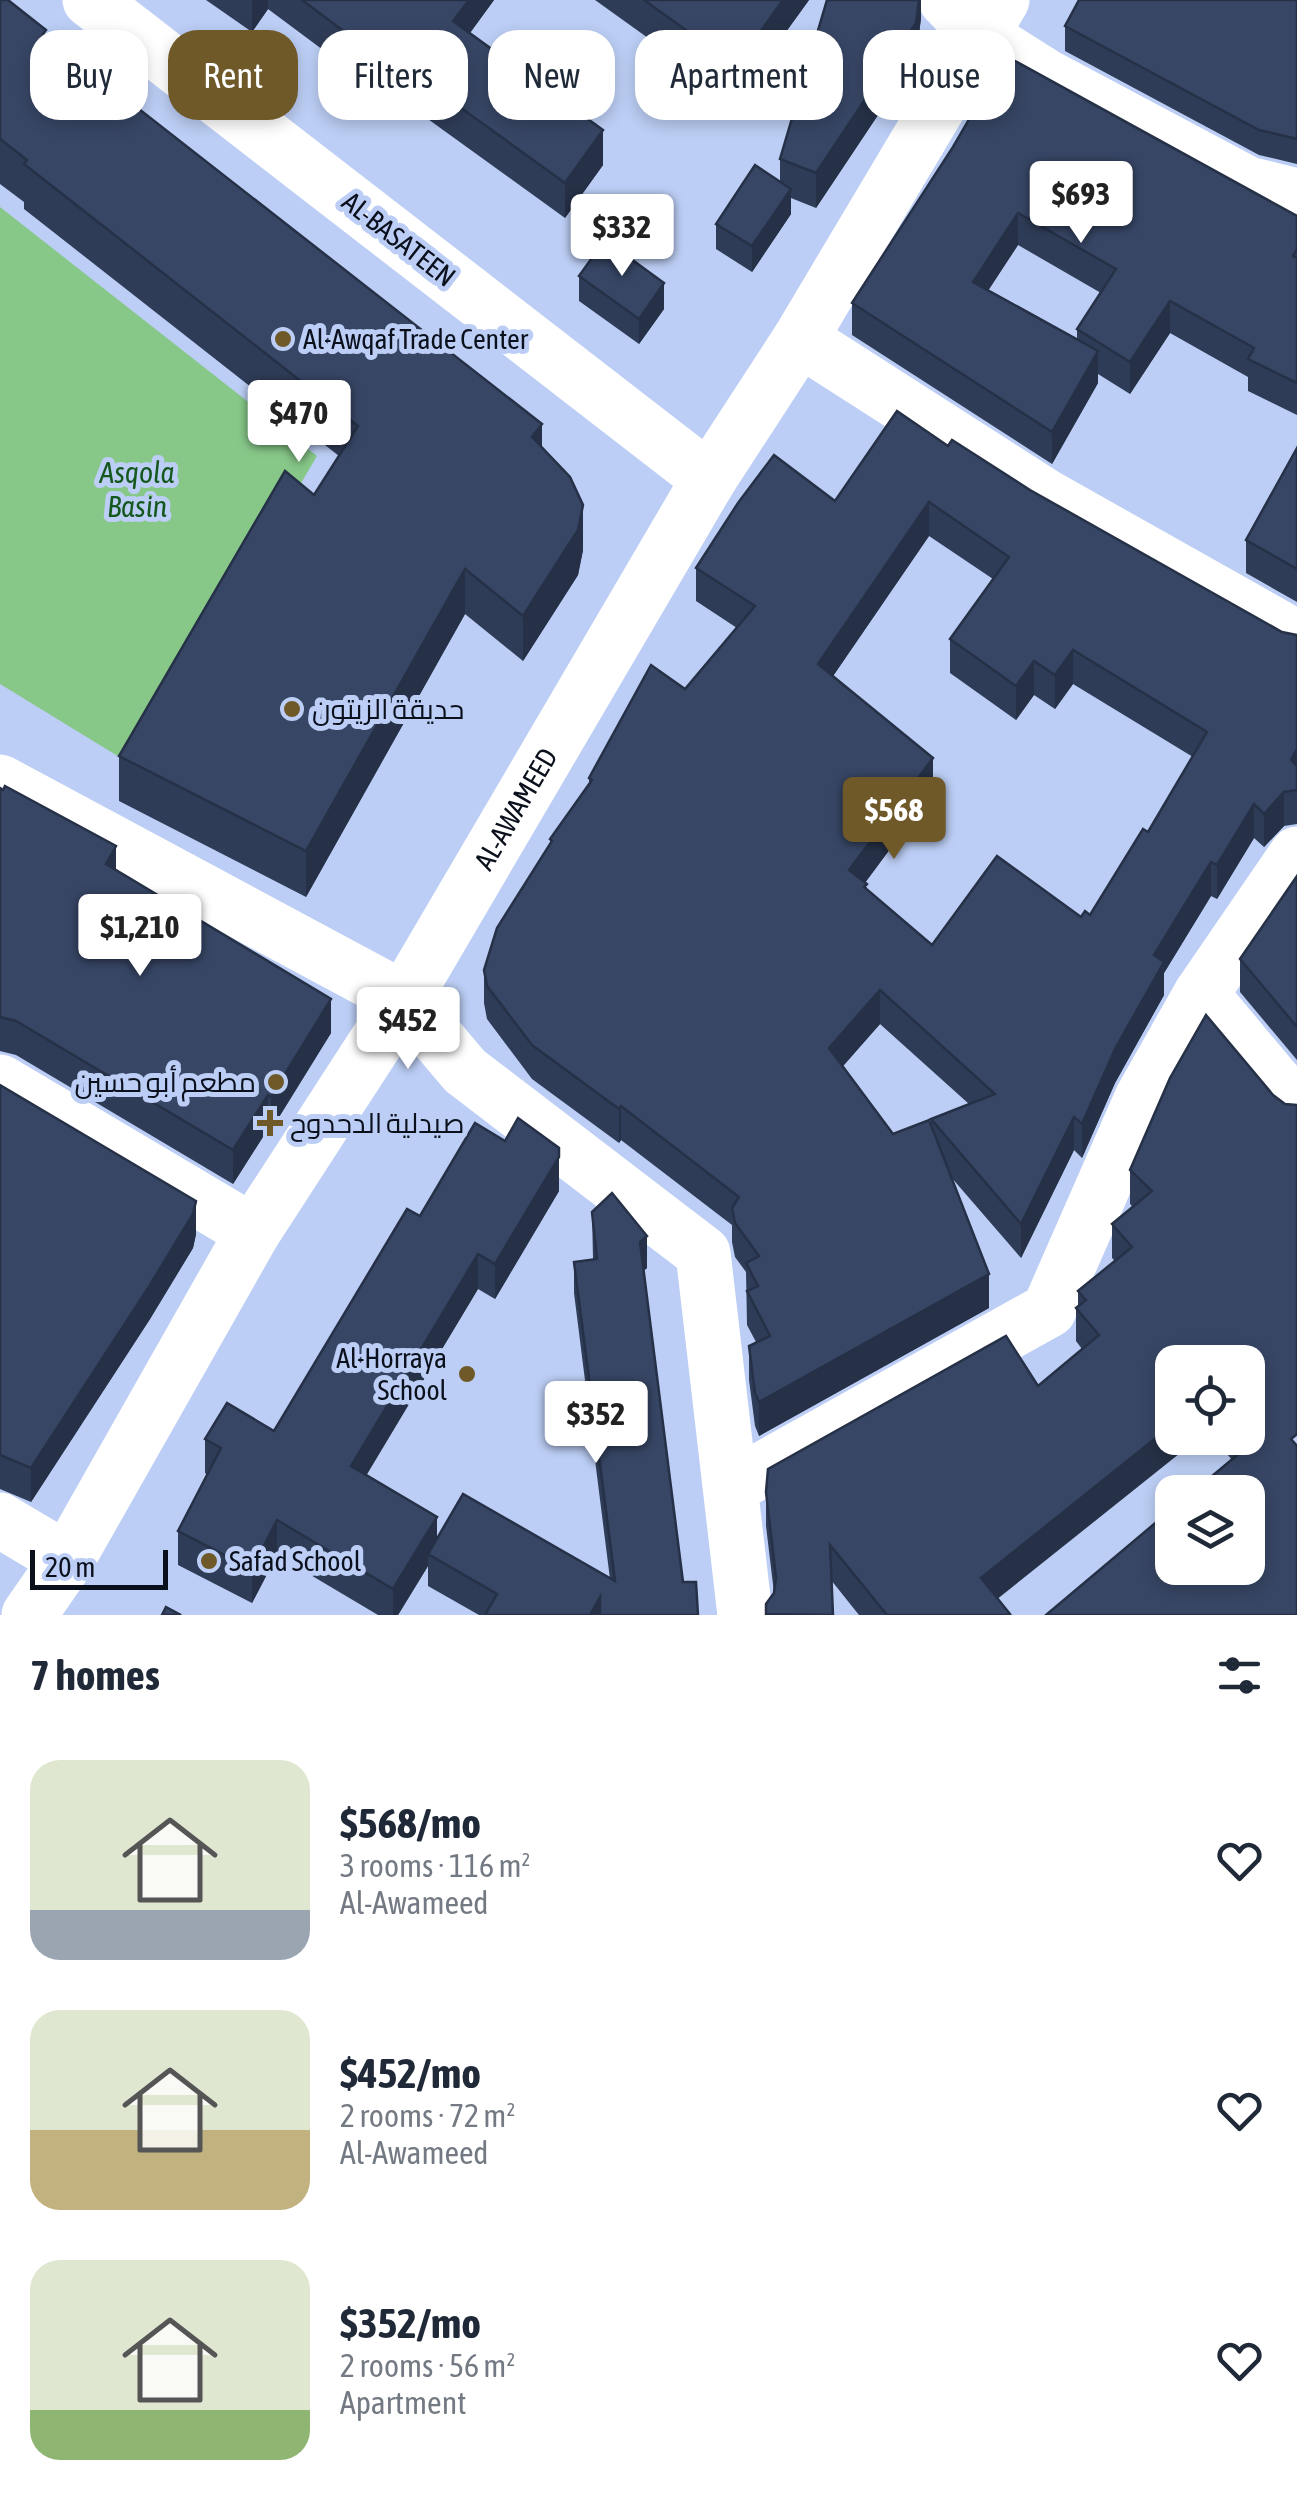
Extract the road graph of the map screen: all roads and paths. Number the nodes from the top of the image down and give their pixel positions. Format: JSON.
{"nodes":[{"id":1,"x":90,"y":0,"type":"edge"},
{"id":2,"x":976,"y":12,"type":"edge"},
{"id":3,"x":1297,"y":196,"type":"edge"},
{"id":4,"x":800,"y":339,"type":"junction"},
{"id":5,"x":709,"y":478,"type":"junction"},
{"id":6,"x":1297,"y":638,"type":"edge"},
{"id":7,"x":0,"y":782,"type":"edge"},
{"id":8,"x":1297,"y":854,"type":"edge"},
{"id":9,"x":1201,"y":994,"type":"junction"},
{"id":10,"x":404,"y":1000,"type":"junction"},
{"id":11,"x":0,"y":1082,"type":"edge"},
{"id":12,"x":1297,"y":1109,"type":"edge"},
{"id":13,"x":253,"y":1232,"type":"junction"},
{"id":14,"x":731,"y":1487,"type":"junction"},
{"id":15,"x":0,"y":1520,"type":"edge"},
{"id":16,"x":67,"y":1560,"type":"junction"},
{"id":17,"x":29,"y":1615,"type":"edge"},
{"id":18,"x":745,"y":1615,"type":"edge"}],
"edges":[{"from":1,"to":5,"type":"street","name":"AL-BASATEEN"},
{"from":2,"to":3,"type":"street"},
{"from":2,"to":4,"type":"street","name":"AL-AWAMEED"},
{"from":4,"to":5,"type":"street","name":"AL-AWAMEED"},
{"from":4,"to":6,"type":"street"},
{"from":5,"to":10,"type":"street","name":"AL-AWAMEED"},
{"from":7,"to":10,"type":"street"},
{"from":8,"to":9,"type":"street"},
{"from":9,"to":12,"type":"street"},
{"from":9,"to":14,"type":"street"},
{"from":10,"to":13,"type":"street","name":"AL-AWAMEED"},
{"from":10,"to":14,"type":"street"},
{"from":11,"to":13,"type":"street"},
{"from":13,"to":16,"type":"street","name":"AL-AWAMEED"},
{"from":14,"to":18,"type":"street"},
{"from":15,"to":16,"type":"street"},
{"from":16,"to":17,"type":"street","name":"AL-AWAMEED"}]}
